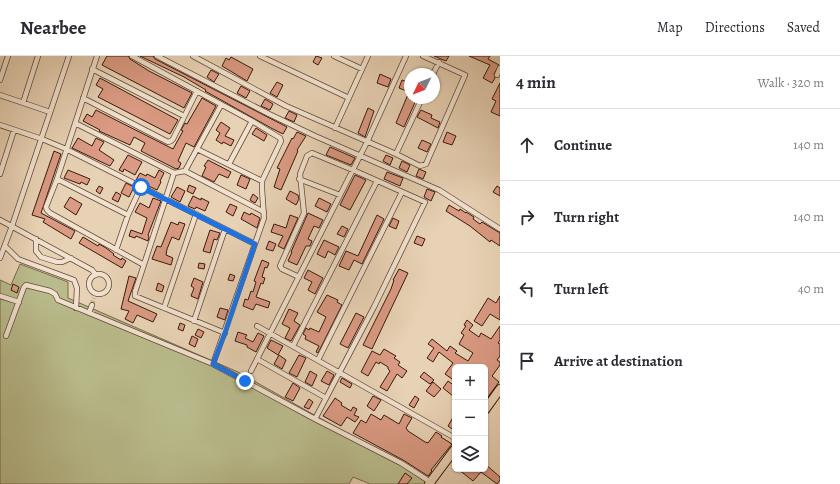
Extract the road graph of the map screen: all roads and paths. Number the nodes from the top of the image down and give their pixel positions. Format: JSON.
{"nodes":[{"id":1,"x":8,"y":56,"type":"edge"},
{"id":2,"x":38,"y":56,"type":"edge"},
{"id":3,"x":69,"y":56,"type":"edge"},
{"id":4,"x":97,"y":56,"type":"edge"},
{"id":5,"x":132,"y":56,"type":"edge"},
{"id":6,"x":157,"y":56,"type":"edge"},
{"id":7,"x":193,"y":56,"type":"edge"},
{"id":8,"x":260,"y":56,"type":"edge"},
{"id":9,"x":334,"y":56,"type":"edge"},
{"id":10,"x":368,"y":56,"type":"edge"},
{"id":11,"x":406,"y":56,"type":"edge"},
{"id":12,"x":423,"y":56,"type":"edge"},
{"id":13,"x":439,"y":62,"type":"junction"},
{"id":14,"x":362,"y":68,"type":"junction"},
{"id":15,"x":436,"y":68,"type":"edge"},
{"id":16,"x":500,"y":68,"type":"edge"},
{"id":17,"x":92,"y":69,"type":"junction"},
{"id":18,"x":497,"y":76,"type":"dead end"},
{"id":19,"x":0,"y":80,"type":"edge"},
{"id":20,"x":197,"y":91,"type":"junction"},
{"id":21,"x":0,"y":95,"type":"edge"},
{"id":22,"x":83,"y":98,"type":"junction"},
{"id":23,"x":349,"y":98,"type":"junction"},
{"id":24,"x":23,"y":103,"type":"junction"},
{"id":25,"x":221,"y":104,"type":"junction"},
{"id":26,"x":419,"y":104,"type":"edge"},
{"id":27,"x":50,"y":112,"type":"junction"},
{"id":28,"x":184,"y":116,"type":"junction"},
{"id":29,"x":252,"y":121,"type":"junction"},
{"id":30,"x":75,"y":123,"type":"junction"},
{"id":31,"x":0,"y":125,"type":"edge"},
{"id":32,"x":335,"y":128,"type":"junction"},
{"id":33,"x":14,"y":130,"type":"junction"},
{"id":34,"x":42,"y":139,"type":"junction"},
{"id":35,"x":367,"y":142,"type":"junction"},
{"id":36,"x":66,"y":149,"type":"junction"},
{"id":37,"x":197,"y":149,"type":"junction"},
{"id":38,"x":396,"y":154,"type":"junction"},
{"id":39,"x":360,"y":156,"type":"junction"},
{"id":40,"x":229,"y":164,"type":"junction"},
{"id":41,"x":353,"y":170,"type":"junction"},
{"id":42,"x":185,"y":172,"type":"junction"},
{"id":43,"x":174,"y":173,"type":"junction"},
{"id":44,"x":0,"y":174,"type":"edge"},
{"id":45,"x":57,"y":179,"type":"junction"},
{"id":46,"x":300,"y":179,"type":"junction"},
{"id":47,"x":262,"y":181,"type":"junction"},
{"id":48,"x":377,"y":181,"type":"junction"},
{"id":49,"x":141,"y":187,"type":"junction"},
{"id":50,"x":402,"y":192,"type":"junction"},
{"id":51,"x":340,"y":195,"type":"junction"},
{"id":52,"x":166,"y":200,"type":"junction"},
{"id":53,"x":264,"y":212,"type":"junction"},
{"id":54,"x":196,"y":214,"type":"junction"},
{"id":55,"x":128,"y":215,"type":"junction"},
{"id":56,"x":0,"y":220,"type":"edge"},
{"id":57,"x":12,"y":226,"type":"junction"},
{"id":58,"x":225,"y":229,"type":"junction"},
{"id":59,"x":500,"y":229,"type":"edge"},
{"id":60,"x":36,"y":240,"type":"junction"},
{"id":61,"x":255,"y":244,"type":"junction"},
{"id":62,"x":5,"y":246,"type":"junction"},
{"id":63,"x":116,"y":250,"type":"junction"},
{"id":64,"x":0,"y":258,"type":"edge"},
{"id":65,"x":71,"y":258,"type":"junction"},
{"id":66,"x":144,"y":266,"type":"junction"},
{"id":67,"x":96,"y":275,"type":"junction"},
{"id":68,"x":299,"y":277,"type":"junction"},
{"id":69,"x":0,"y":296,"type":"edge"},
{"id":70,"x":19,"y":302,"type":"junction"},
{"id":71,"x":92,"y":305,"type":"tunnel mouth"},
{"id":72,"x":76,"y":308,"type":"junction"},
{"id":73,"x":164,"y":308,"type":"junction"},
{"id":74,"x":89,"y":313,"type":"junction"},
{"id":75,"x":194,"y":321,"type":"junction"},
{"id":76,"x":257,"y":326,"type":"dead end"},
{"id":77,"x":225,"y":333,"type":"junction"},
{"id":78,"x":270,"y":333,"type":"junction"},
{"id":79,"x":6,"y":336,"type":"dead end"},
{"id":80,"x":293,"y":346,"type":"junction"},
{"id":81,"x":257,"y":359,"type":"junction"},
{"id":82,"x":318,"y":360,"type":"junction"},
{"id":83,"x":213,"y":364,"type":"junction"},
{"id":84,"x":251,"y":371,"type":"dead end"},
{"id":85,"x":341,"y":372,"type":"junction"},
{"id":86,"x":500,"y":389,"type":"edge"},
{"id":87,"x":326,"y":398,"type":"junction"},
{"id":88,"x":488,"y":406,"type":"edge"},
{"id":89,"x":315,"y":419,"type":"junction"},
{"id":90,"x":452,"y":436,"type":"edge"},
{"id":91,"x":452,"y":453,"type":"edge"},
{"id":92,"x":431,"y":483,"type":"edge"}],
"edges":[{"from":1,"to":19,"type":"street"},
{"from":2,"to":24,"type":"street"},
{"from":3,"to":27,"type":"street"},
{"from":4,"to":17,"type":"street"},
{"from":5,"to":20,"type":"street"},
{"from":6,"to":39,"type":"street"},
{"from":7,"to":32,"type":"street"},
{"from":8,"to":23,"type":"street"},
{"from":9,"to":14,"type":"street"},
{"from":10,"to":14,"type":"street"},
{"from":11,"to":35,"type":"street"},
{"from":12,"to":13,"type":"street"},
{"from":13,"to":15,"type":"street"},
{"from":13,"to":38,"type":"street"},
{"from":14,"to":23,"type":"street"},
{"from":16,"to":18,"type":"street"},
{"from":17,"to":22,"type":"street"},
{"from":17,"to":28,"type":"street"},
{"from":20,"to":25,"type":"street"},
{"from":20,"to":28,"type":"street"},
{"from":21,"to":24,"type":"street"},
{"from":22,"to":28,"type":"street"},
{"from":22,"to":30,"type":"street"},
{"from":23,"to":32,"type":"street"},
{"from":24,"to":27,"type":"street"},
{"from":25,"to":29,"type":"street"},
{"from":25,"to":37,"type":"street"},
{"from":26,"to":38,"type":"street"},
{"from":27,"to":34,"type":"street"},
{"from":29,"to":40,"type":"street"},
{"from":29,"to":47,"type":"street"},
{"from":30,"to":36,"type":"street"},
{"from":30,"to":43,"type":"street"},
{"from":31,"to":33,"type":"street"},
{"from":32,"to":35,"type":"street"},
{"from":33,"to":34,"type":"street"},
{"from":33,"to":44,"type":"street"},
{"from":34,"to":36,"type":"street"},
{"from":34,"to":57,"type":"street"},
{"from":35,"to":38,"type":"street"},
{"from":35,"to":39,"type":"street"},
{"from":36,"to":45,"type":"street"},
{"from":36,"to":49,"type":"street"},
{"from":37,"to":40,"type":"street"},
{"from":37,"to":42,"type":"street"},
{"from":39,"to":41,"type":"street"},
{"from":39,"to":59,"type":"street"},
{"from":40,"to":47,"type":"street"},
{"from":41,"to":46,"type":"street"},
{"from":41,"to":48,"type":"street"},
{"from":41,"to":51,"type":"street"},
{"from":42,"to":43,"type":"street"},
{"from":42,"to":53,"type":"street"},
{"from":43,"to":52,"type":"street"},
{"from":45,"to":55,"type":"street"},
{"from":45,"to":63,"type":"street"},
{"from":46,"to":51,"type":"street"},
{"from":46,"to":68,"type":"street"},
{"from":47,"to":53,"type":"street"},
{"from":48,"to":50,"type":"street"},
{"from":48,"to":80,"type":"street"},
{"from":49,"to":52,"type":"street"},
{"from":49,"to":55,"type":"street"},
{"from":50,"to":82,"type":"street"},
{"from":50,"to":85,"type":"street"},
{"from":51,"to":68,"type":"street"},
{"from":52,"to":54,"type":"street"},
{"from":52,"to":66,"type":"street"},
{"from":53,"to":61,"type":"street"},
{"from":54,"to":58,"type":"street"},
{"from":54,"to":73,"type":"street"},
{"from":55,"to":63,"type":"street"},
{"from":56,"to":57,"type":"street"},
{"from":57,"to":60,"type":"street"},
{"from":57,"to":62,"type":"street"},
{"from":58,"to":61,"type":"street"},
{"from":58,"to":75,"type":"street"},
{"from":60,"to":65,"type":"street"},
{"from":60,"to":65,"type":"street"},
{"from":61,"to":77,"type":"street"},
{"from":62,"to":64,"type":"street"},
{"from":62,"to":72,"type":"street"},
{"from":63,"to":66,"type":"street"},
{"from":65,"to":67,"type":"street"},
{"from":66,"to":73,"type":"street"},
{"from":67,"to":67,"type":"street"},
{"from":68,"to":78,"type":"street"},
{"from":69,"to":70,"type":"street"},
{"from":70,"to":72,"type":"street"},
{"from":70,"to":79,"type":"street"},
{"from":71,"to":74,"type":"street"},
{"from":72,"to":74,"type":"street"},
{"from":73,"to":75,"type":"street"},
{"from":74,"to":83,"type":"street"},
{"from":75,"to":77,"type":"street"},
{"from":76,"to":78,"type":"street"},
{"from":77,"to":83,"type":"street"},
{"from":78,"to":80,"type":"street"},
{"from":78,"to":81,"type":"street"},
{"from":80,"to":82,"type":"street"},
{"from":81,"to":84,"type":"street"},
{"from":81,"to":87,"type":"street"},
{"from":82,"to":85,"type":"street"},
{"from":83,"to":89,"type":"street"},
{"from":85,"to":87,"type":"street"},
{"from":85,"to":90,"type":"street"},
{"from":86,"to":88,"type":"highway"},
{"from":87,"to":89,"type":"street"},
{"from":89,"to":92,"type":"street"},
{"from":91,"to":92,"type":"highway"}]}
